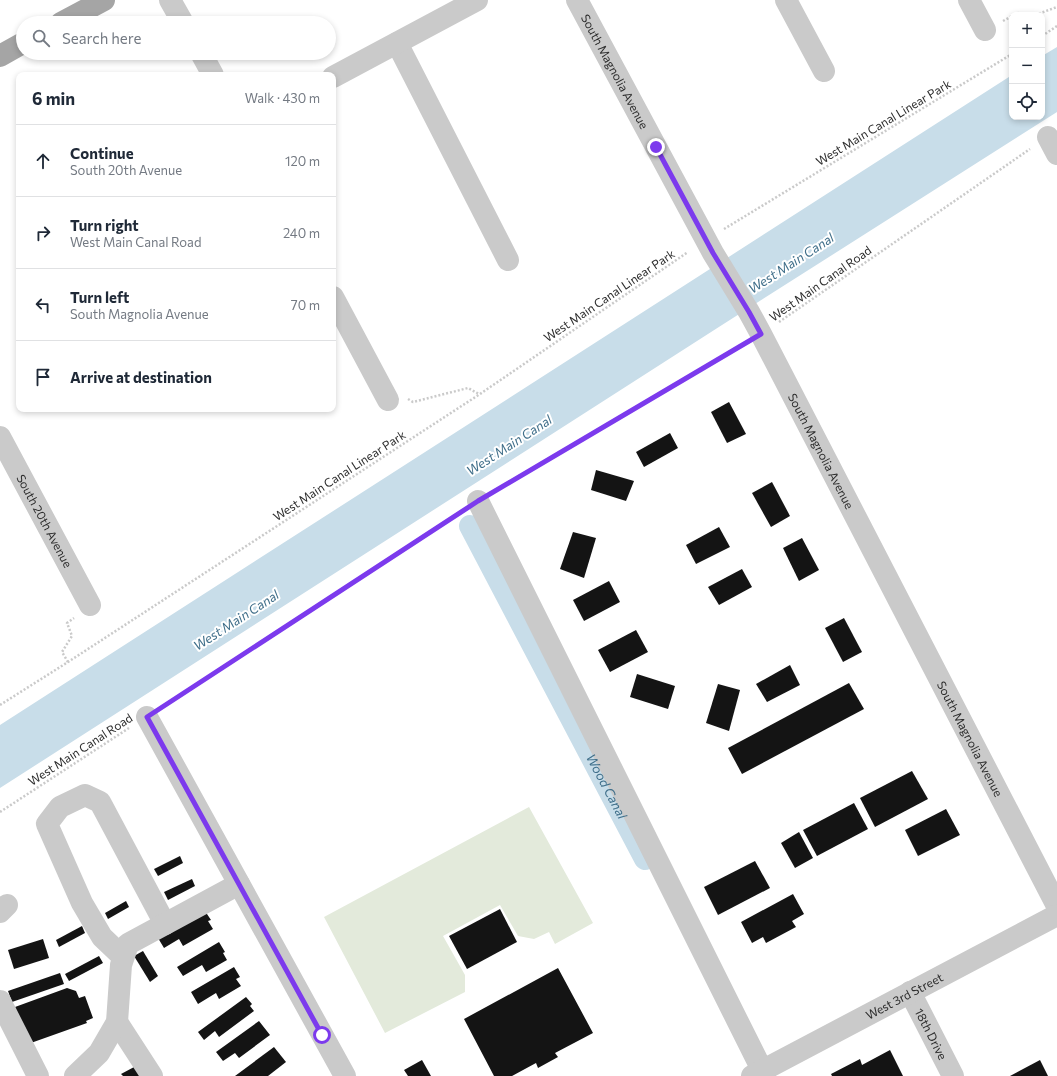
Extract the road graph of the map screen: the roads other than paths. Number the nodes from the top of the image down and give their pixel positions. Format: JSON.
{"nodes":[{"id":1,"x":104,"y":0,"type":"edge"},
{"id":2,"x":170,"y":0,"type":"edge"},
{"id":3,"x":478,"y":0,"type":"edge"},
{"id":4,"x":577,"y":0,"type":"edge"},
{"id":5,"x":786,"y":0,"type":"edge"},
{"id":6,"x":969,"y":0,"type":"edge"},
{"id":7,"x":74,"y":16,"type":"edge"},
{"id":8,"x":180,"y":16,"type":"edge"},
{"id":9,"x":985,"y":30,"type":"dead end"},
{"id":10,"x":397,"y":43,"type":"junction"},
{"id":11,"x":16,"y":47,"type":"edge"},
{"id":12,"x":0,"y":56,"type":"edge"},
{"id":13,"x":205,"y":60,"type":"edge"},
{"id":14,"x":824,"y":71,"type":"dead end"},
{"id":15,"x":211,"y":72,"type":"edge"},
{"id":16,"x":336,"y":75,"type":"edge"},
{"id":17,"x":508,"y":260,"type":"dead end"},
{"id":18,"x":336,"y":302,"type":"edge"},
{"id":19,"x":396,"y":398,"type":"road end"},
{"id":20,"x":0,"y":437,"type":"edge"},
{"id":21,"x":478,"y":501,"type":"road end"},
{"id":22,"x":90,"y":605,"type":"dead end"},
{"id":23,"x":147,"y":717,"type":"road end"},
{"id":24,"x":239,"y":884,"type":"junction"},
{"id":25,"x":1057,"y":906,"type":"edge"},
{"id":26,"x":1057,"y":915,"type":"edge"},
{"id":27,"x":165,"y":924,"type":"junction"},
{"id":28,"x":123,"y":957,"type":"junction"},
{"id":29,"x":910,"y":992,"type":"junction"},
{"id":30,"x":0,"y":1001,"type":"edge"},
{"id":31,"x":117,"y":1022,"type":"junction"},
{"id":32,"x":759,"y":1074,"type":"edge"},
{"id":33,"x":38,"y":1076,"type":"edge"},
{"id":34,"x":75,"y":1076,"type":"edge"},
{"id":35,"x":152,"y":1076,"type":"edge"},
{"id":36,"x":345,"y":1076,"type":"edge"},
{"id":37,"x":953,"y":1076,"type":"edge"}],
"edges":[{"from":1,"to":7,"type":"main road"},
{"from":2,"to":8,"type":"street"},
{"from":3,"to":10,"type":"street"},
{"from":4,"to":25,"type":"street","name":"South Magnolia Avenue"},
{"from":5,"to":14,"type":"street"},
{"from":6,"to":9,"type":"street"},
{"from":10,"to":16,"type":"street"},
{"from":10,"to":17,"type":"street"},
{"from":11,"to":12,"type":"main road"},
{"from":13,"to":15,"type":"street"},
{"from":18,"to":19,"type":"street"},
{"from":20,"to":22,"type":"street","name":"South 20th Avenue"},
{"from":21,"to":32,"type":"street"},
{"from":23,"to":24,"type":"street"},
{"from":24,"to":27,"type":"street"},
{"from":24,"to":36,"type":"street"},
{"from":26,"to":29,"type":"street","name":"West 3rd Street"},
{"from":27,"to":28,"type":"street"},
{"from":27,"to":28,"type":"street"},
{"from":28,"to":31,"type":"street"},
{"from":29,"to":32,"type":"street","name":"West 3rd Street"},
{"from":29,"to":37,"type":"street","name":"18th Drive"},
{"from":30,"to":33,"type":"street"},
{"from":31,"to":34,"type":"street"},
{"from":31,"to":35,"type":"street"}]}
